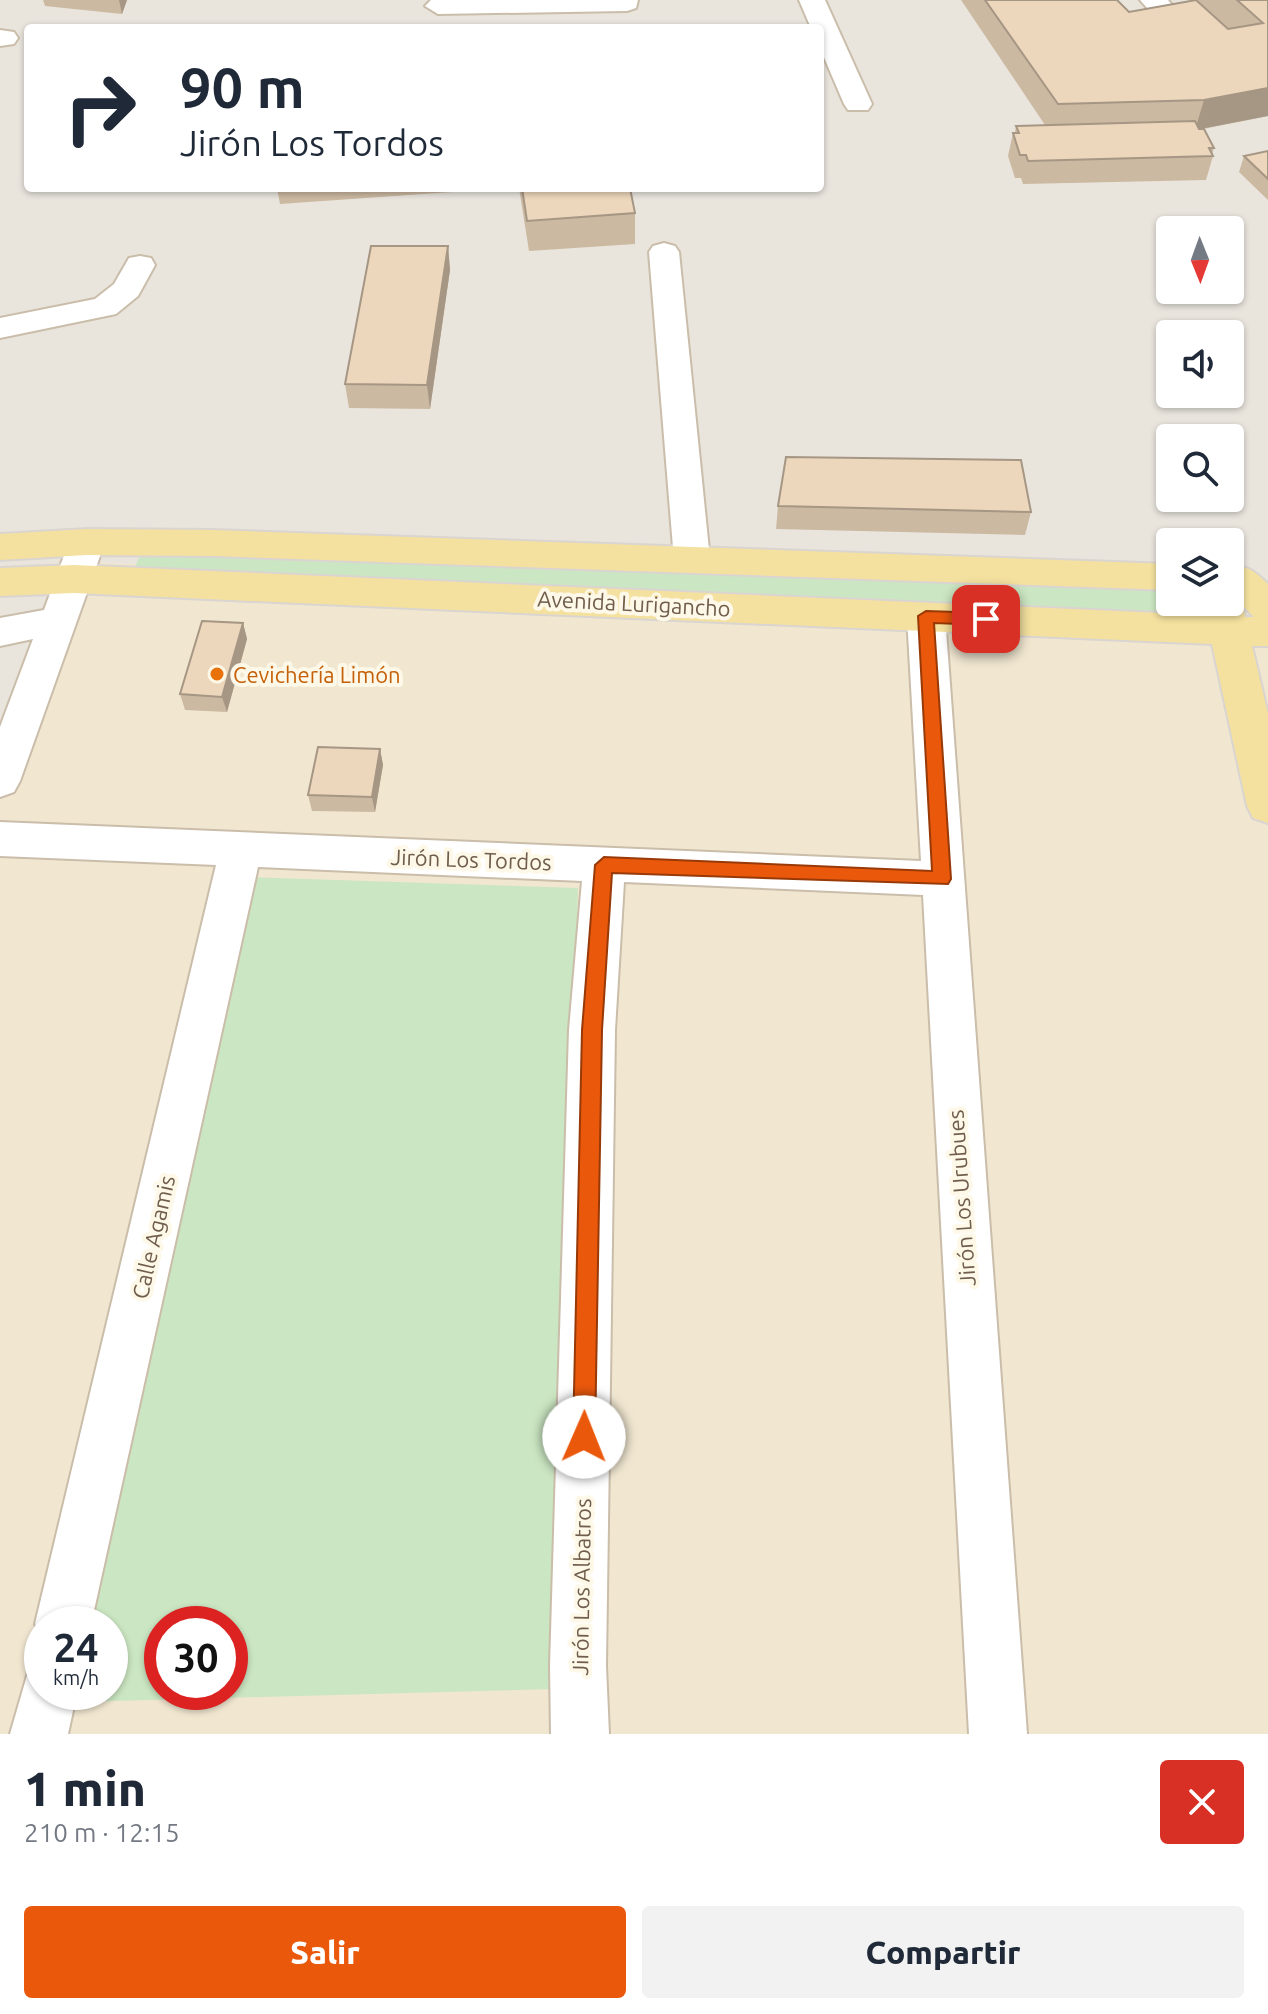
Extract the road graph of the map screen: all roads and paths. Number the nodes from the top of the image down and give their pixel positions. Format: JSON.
{"nodes":[{"id":1,"x":812,"y":0,"type":"edge"},
{"id":2,"x":627,"y":3,"type":"dead end"},
{"id":3,"x":438,"y":11,"type":"edge"},
{"id":4,"x":823,"y":24,"type":"edge"},
{"id":5,"x":824,"y":27,"type":"edge"},
{"id":6,"x":858,"y":104,"type":"dead end"},
{"id":7,"x":664,"y":252,"type":"dead end"},
{"id":8,"x":140,"y":265,"type":"dead end"},
{"id":9,"x":0,"y":328,"type":"edge"},
{"id":10,"x":87,"y":542,"type":"junction"},
{"id":11,"x":692,"y":560,"type":"junction"},
{"id":12,"x":3,"y":576,"type":"edge"},
{"id":13,"x":1156,"y":577,"type":"edge"},
{"id":14,"x":74,"y":579,"type":"junction"},
{"id":15,"x":1244,"y":600,"type":"edge"},
{"id":16,"x":1268,"y":607,"type":"edge"},
{"id":17,"x":1244,"y":608,"type":"edge"},
{"id":18,"x":1156,"y":611,"type":"edge"},
{"id":19,"x":59,"y":621,"type":"junction"},
{"id":20,"x":0,"y":632,"type":"edge"},
{"id":21,"x":927,"y":639,"type":"junction"},
{"id":22,"x":0,"y":781,"type":"edge"},
{"id":23,"x":1268,"y":806,"type":"edge"},
{"id":24,"x":0,"y":839,"type":"edge"},
{"id":25,"x":241,"y":849,"type":"junction"},
{"id":26,"x":604,"y":865,"type":"junction"},
{"id":27,"x":942,"y":879,"type":"junction"},
{"id":28,"x":67,"y":1606,"type":"edge"},
{"id":29,"x":44,"y":1710,"type":"edge"},
{"id":30,"x":39,"y":1734,"type":"edge"},
{"id":31,"x":580,"y":1734,"type":"edge"},
{"id":32,"x":998,"y":1734,"type":"edge"}],
"edges":[{"from":1,"to":4,"type":"street"},
{"from":2,"to":3,"type":"street"},
{"from":5,"to":6,"type":"street"},
{"from":7,"to":11,"type":"street"},
{"from":8,"to":9,"type":"street"},
{"from":10,"to":11,"type":"main road","name":"Avenida Lurigancho"},
{"from":10,"to":12,"type":"main road","name":"Avenida Lurigancho"},
{"from":10,"to":14,"type":"street"},
{"from":11,"to":13,"type":"main road","name":"Avenida Lurigancho"},
{"from":12,"to":14,"type":"main road","name":"Avenida Lurigancho"},
{"from":14,"to":19,"type":"street"},
{"from":14,"to":21,"type":"main road","name":"Avenida Lurigancho"},
{"from":15,"to":16,"type":"main road"},
{"from":17,"to":23,"type":"main road"},
{"from":18,"to":21,"type":"main road","name":"Avenida Lurigancho"},
{"from":19,"to":20,"type":"street"},
{"from":19,"to":22,"type":"street"},
{"from":21,"to":27,"type":"street","name":"Jirón Los Urubues"},
{"from":24,"to":25,"type":"street","name":"Jirón Los Tordos"},
{"from":25,"to":26,"type":"street","name":"Jirón Los Tordos"},
{"from":25,"to":28,"type":"street","name":"Calle Agamis"},
{"from":26,"to":27,"type":"street","name":"Jirón Los Tordos"},
{"from":26,"to":31,"type":"street","name":"Jirón Los Albatros"},
{"from":27,"to":32,"type":"street","name":"Jirón Los Urubues"},
{"from":29,"to":30,"type":"street"}]}
